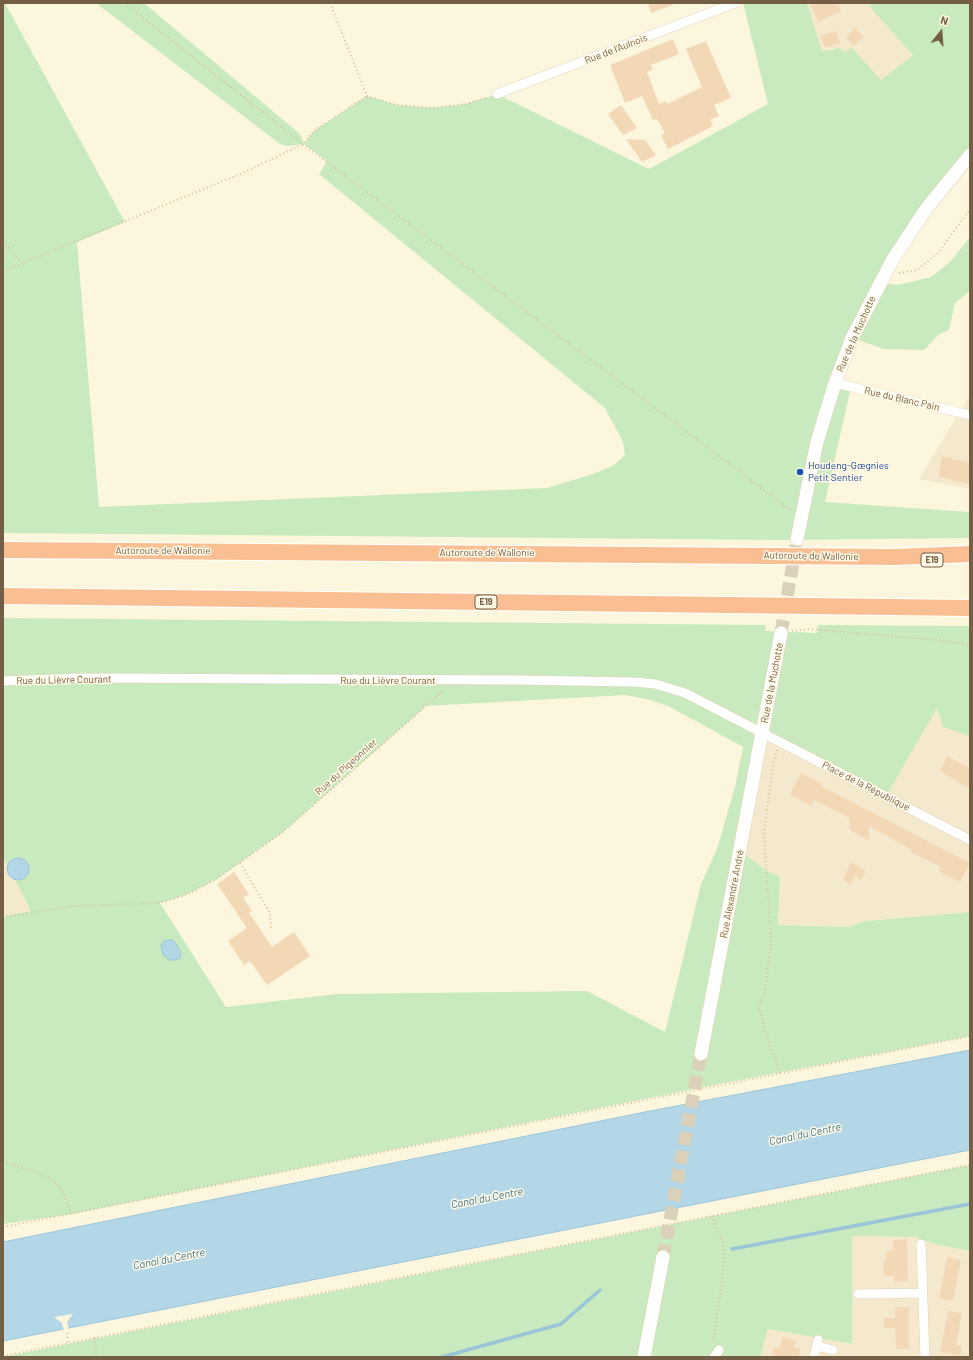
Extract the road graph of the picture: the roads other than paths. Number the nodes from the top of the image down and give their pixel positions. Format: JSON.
{"nodes":[{"id":1,"x":735,"y":3,"type":"edge"},
{"id":2,"x":497,"y":94,"type":"road end"},
{"id":3,"x":970,"y":155,"type":"edge"},
{"id":4,"x":835,"y":383,"type":"junction"},
{"id":5,"x":970,"y":415,"type":"edge"},
{"id":6,"x":797,"y":539,"type":"tunnel mouth"},
{"id":7,"x":3,"y":550,"type":"edge"},
{"id":8,"x":970,"y":554,"type":"edge"},
{"id":9,"x":895,"y":557,"type":"junction"},
{"id":10,"x":970,"y":562,"type":"edge"},
{"id":11,"x":3,"y":596,"type":"edge"},
{"id":12,"x":970,"y":608,"type":"edge"},
{"id":13,"x":781,"y":632,"type":"tunnel mouth"},
{"id":14,"x":3,"y":681,"type":"edge"},
{"id":15,"x":762,"y":734,"type":"junction"},
{"id":16,"x":970,"y":840,"type":"edge"},
{"id":17,"x":701,"y":1054,"type":"tunnel mouth"},
{"id":18,"x":921,"y":1244,"type":"dead end"},
{"id":19,"x":663,"y":1257,"type":"tunnel mouth"},
{"id":20,"x":922,"y":1293,"type":"junction"},
{"id":21,"x":858,"y":1294,"type":"dead end"},
{"id":22,"x":833,"y":1350,"type":"dead end"},
{"id":23,"x":644,"y":1357,"type":"edge"},
{"id":24,"x":814,"y":1357,"type":"edge"},
{"id":25,"x":925,"y":1357,"type":"edge"}],
"edges":[{"from":1,"to":2,"type":"street","name":"Rue de l'Aulnois"},
{"from":3,"to":4,"type":"street","name":"Rue de la Muchotte"},
{"from":4,"to":5,"type":"street","name":"Rue du Blanc Pain"},
{"from":4,"to":6,"type":"street","name":"Rue de la Muchotte"},
{"from":7,"to":9,"type":"highway","name":"Autoroute de Wallonie","number":"E19"},
{"from":8,"to":9,"type":"highway","name":"Autoroute de Wallonie"},
{"from":9,"to":10,"type":"highway","number":"E19"},
{"from":11,"to":12,"type":"highway","number":"E19"},
{"from":13,"to":15,"type":"street","name":"Rue de la Muchotte"},
{"from":14,"to":15,"type":"street","name":"Rue du Lièvre Courant"},
{"from":15,"to":16,"type":"street","name":"Place de la République"},
{"from":15,"to":17,"type":"street","name":"Rue Alexandre André"},
{"from":18,"to":20,"type":"street"},
{"from":19,"to":23,"type":"street"},
{"from":20,"to":21,"type":"street"},
{"from":20,"to":25,"type":"street"},
{"from":22,"to":24,"type":"street"}]}
